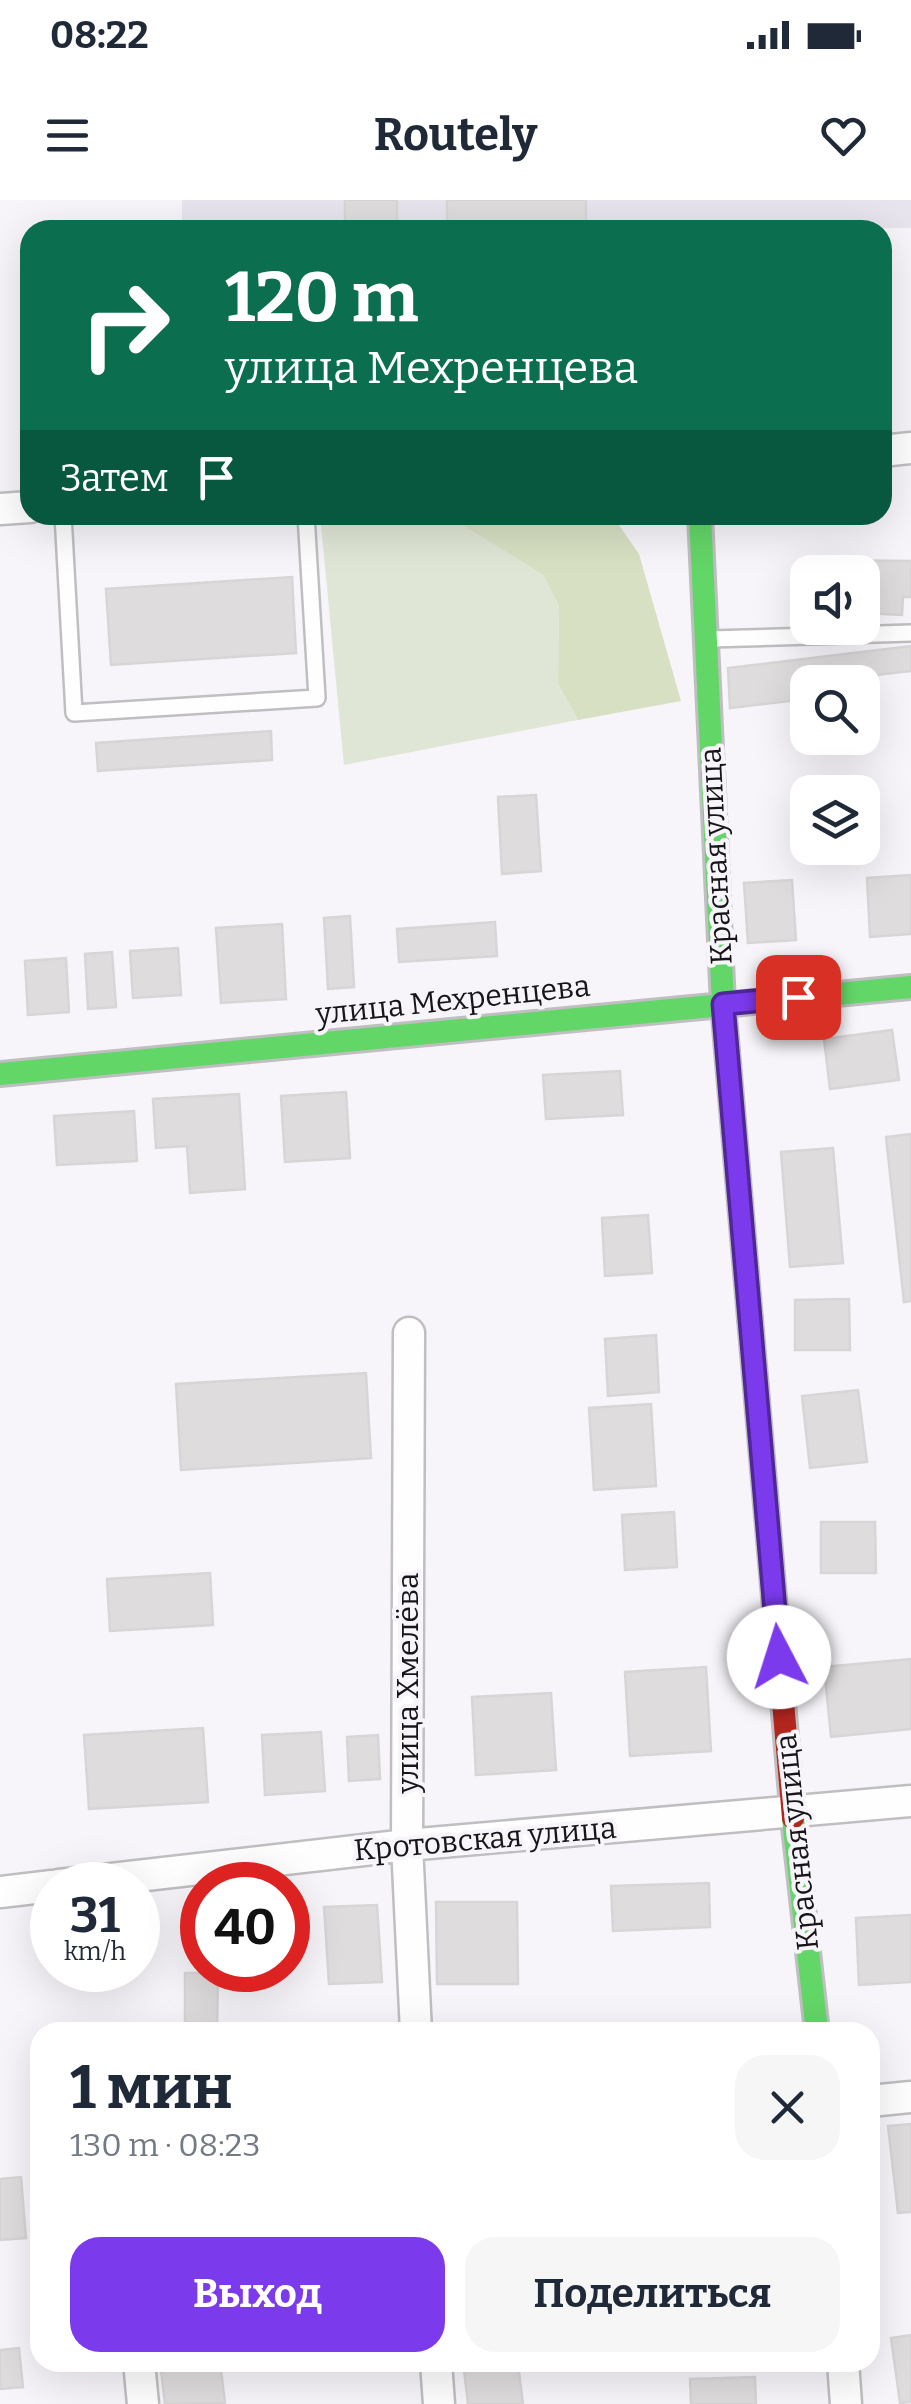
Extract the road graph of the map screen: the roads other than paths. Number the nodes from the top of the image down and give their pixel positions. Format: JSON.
{"nodes":[{"id":1,"x":64,"y":525,"type":"edge"},
{"id":2,"x":307,"y":525,"type":"edge"},
{"id":3,"x":700,"y":525,"type":"edge"},
{"id":4,"x":911,"y":632,"type":"edge"},
{"id":5,"x":706,"y":639,"type":"junction"},
{"id":6,"x":911,"y":987,"type":"edge"},
{"id":7,"x":723,"y":1004,"type":"junction"},
{"id":8,"x":0,"y":1074,"type":"edge"},
{"id":9,"x":409,"y":1334,"type":"dead end"},
{"id":10,"x":911,"y":1801,"type":"edge"},
{"id":11,"x":792,"y":1811,"type":"junction"},
{"id":12,"x":407,"y":1845,"type":"junction"},
{"id":13,"x":160,"y":1873,"type":"edge"},
{"id":14,"x":30,"y":1888,"type":"edge"},
{"id":15,"x":0,"y":1892,"type":"edge"},
{"id":16,"x":416,"y":2022,"type":"edge"},
{"id":17,"x":816,"y":2022,"type":"edge"},
{"id":18,"x":911,"y":2097,"type":"edge"},
{"id":19,"x":880,"y":2100,"type":"edge"},
{"id":20,"x":141,"y":2372,"type":"edge"},
{"id":21,"x":437,"y":2372,"type":"edge"},
{"id":22,"x":844,"y":2372,"type":"edge"},
{"id":23,"x":143,"y":2404,"type":"edge"},
{"id":24,"x":439,"y":2404,"type":"edge"},
{"id":25,"x":846,"y":2404,"type":"edge"}],
"edges":[{"from":1,"to":2,"type":"lane"},
{"from":3,"to":5,"type":"street","name":"Красная улица"},
{"from":4,"to":5,"type":"lane"},
{"from":5,"to":7,"type":"street","name":"Красная улица"},
{"from":6,"to":7,"type":"street","name":"улица Мехренцева"},
{"from":7,"to":8,"type":"street","name":"улица Мехренцева"},
{"from":7,"to":11,"type":"street","name":"Красная улица"},
{"from":9,"to":12,"type":"street","name":"улица Хмелёва"},
{"from":10,"to":11,"type":"street","name":"Кротовская улица"},
{"from":11,"to":12,"type":"street","name":"Кротовская улица"},
{"from":11,"to":17,"type":"street","name":"Красная улица"},
{"from":12,"to":13,"type":"street","name":"Кротовская улица"},
{"from":12,"to":16,"type":"street","name":"улица Хмелёва"},
{"from":14,"to":15,"type":"street","name":"Кротовская улица"},
{"from":18,"to":19,"type":"street"},
{"from":20,"to":23,"type":"street"},
{"from":21,"to":24,"type":"street"},
{"from":22,"to":25,"type":"street"}]}
